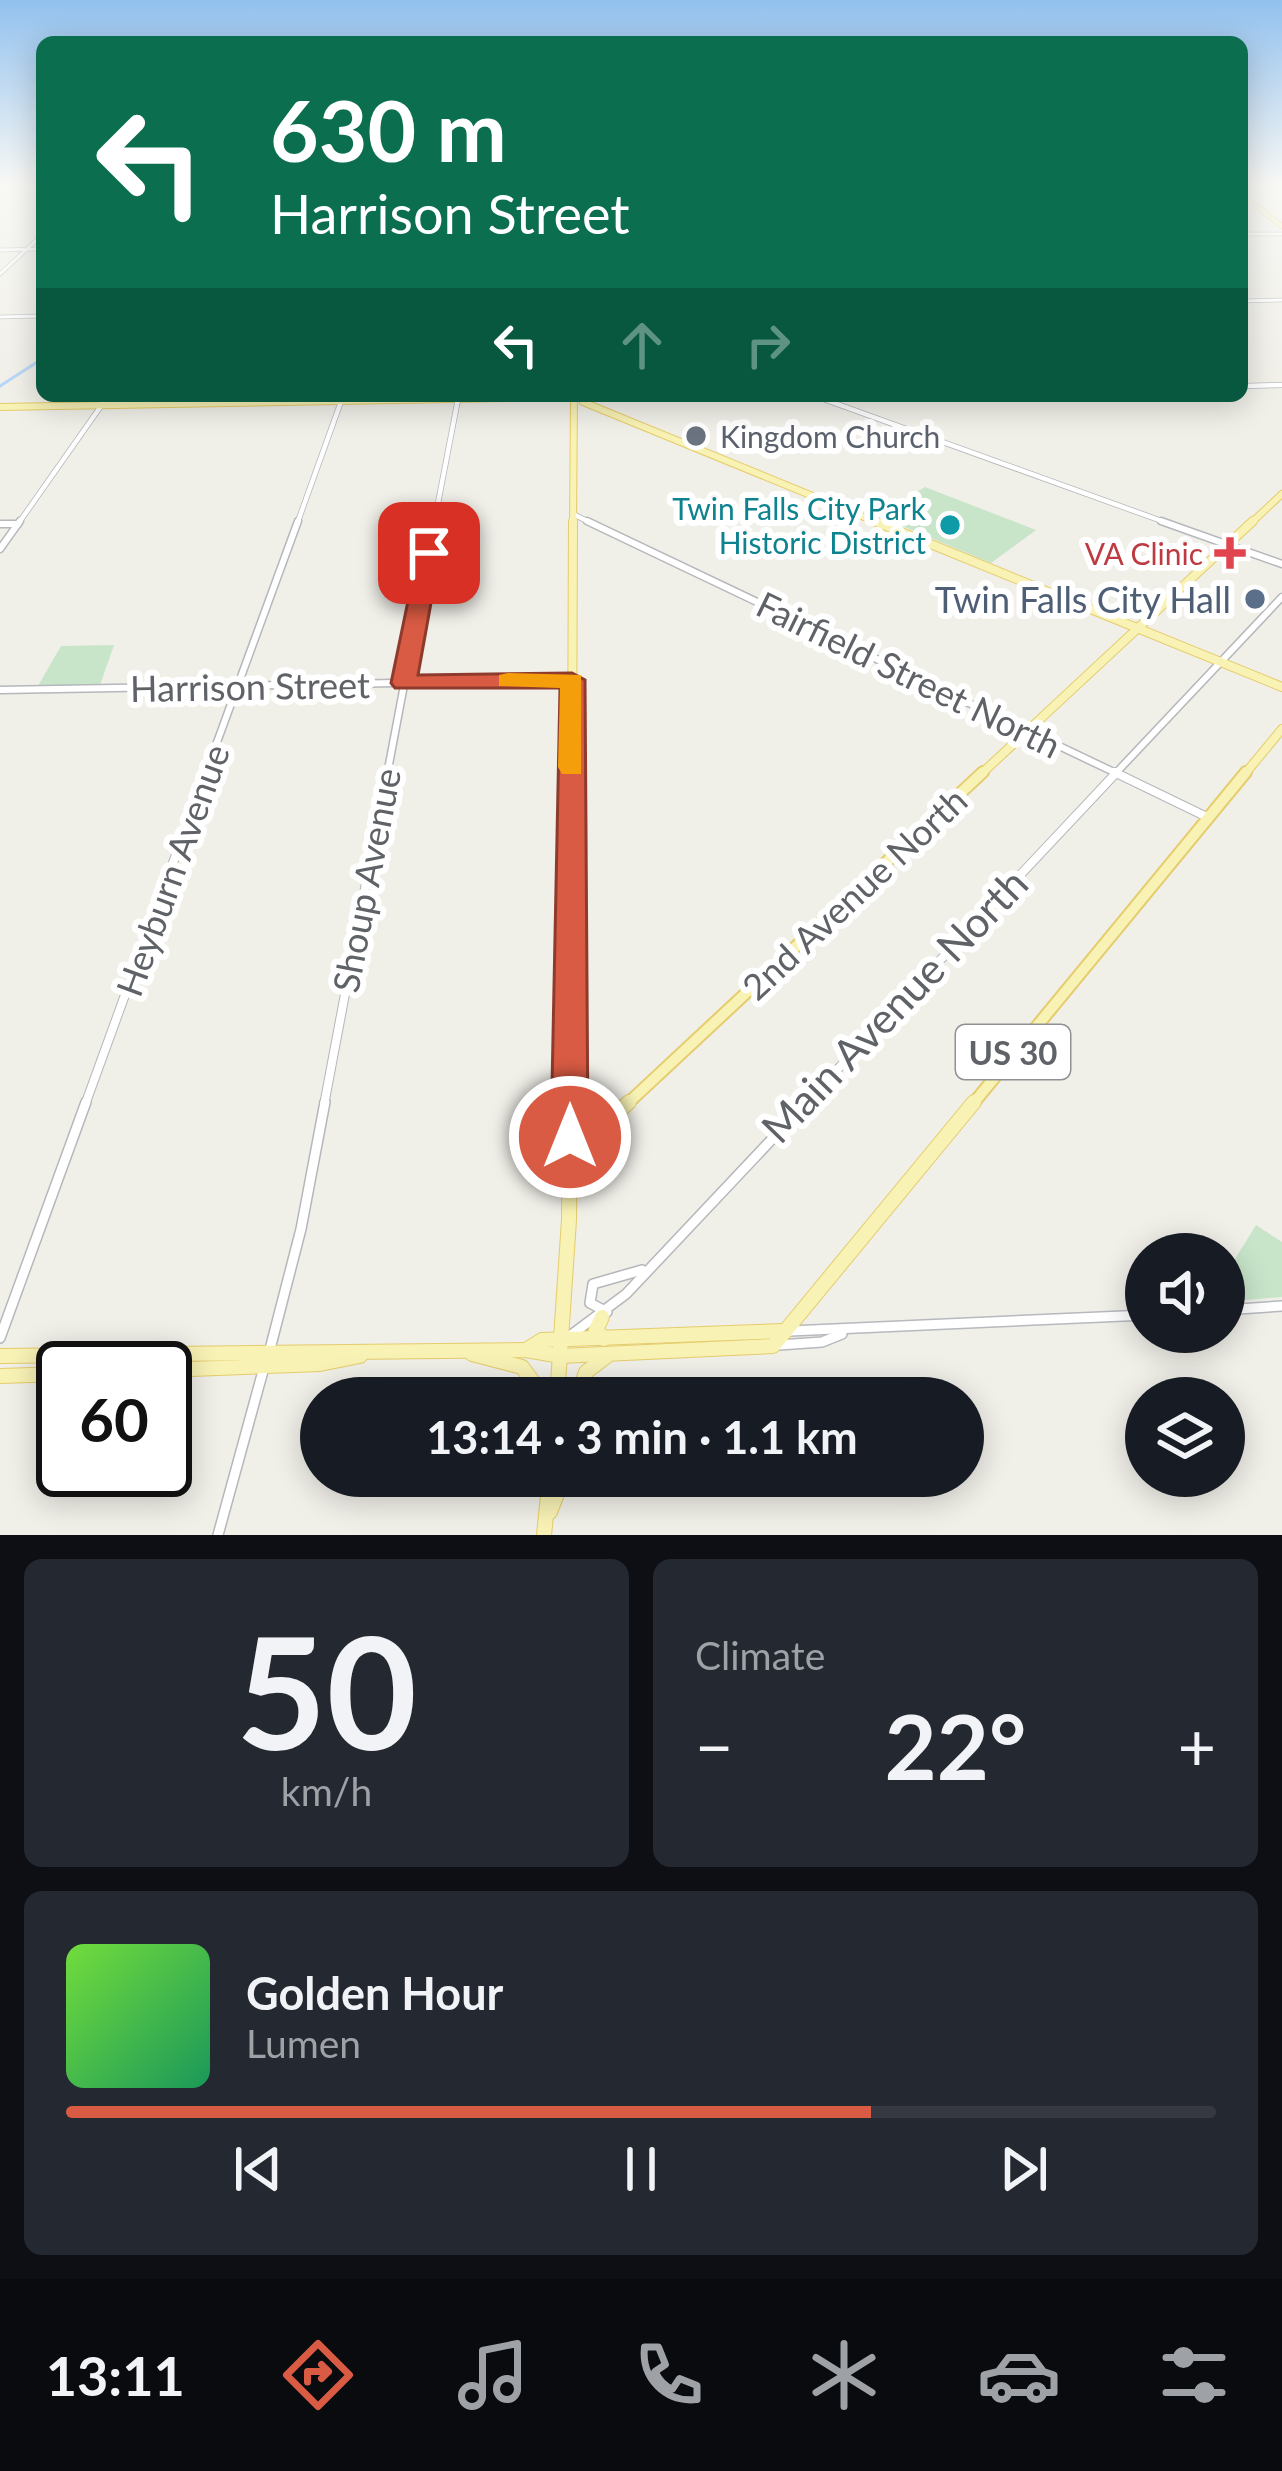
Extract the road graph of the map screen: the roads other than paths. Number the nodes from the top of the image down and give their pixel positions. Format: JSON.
{"nodes":[{"id":1,"x":1282,"y":300,"type":"edge"},
{"id":2,"x":1248,"y":301,"type":"edge"},
{"id":3,"x":36,"y":316,"type":"edge"},
{"id":4,"x":0,"y":317,"type":"edge"},
{"id":5,"x":1248,"y":386,"type":"edge"},
{"id":6,"x":1282,"y":386,"type":"edge"},
{"id":7,"x":104,"y":402,"type":"edge"},
{"id":8,"x":205,"y":402,"type":"edge"},
{"id":9,"x":341,"y":402,"type":"edge"},
{"id":10,"x":457,"y":402,"type":"edge"},
{"id":11,"x":576,"y":402,"type":"edge"},
{"id":12,"x":585,"y":402,"type":"edge"},
{"id":13,"x":831,"y":402,"type":"edge"},
{"id":14,"x":102,"y":405,"type":"junction"},
{"id":15,"x":0,"y":406,"type":"edge"},
{"id":16,"x":1282,"y":494,"type":"edge"},
{"id":17,"x":573,"y":514,"type":"junction"},
{"id":18,"x":0,"y":524,"type":"edge"},
{"id":19,"x":19,"y":524,"type":"junction"},
{"id":20,"x":1228,"y":544,"type":"junction"},
{"id":21,"x":0,"y":549,"type":"edge"},
{"id":22,"x":1282,"y":564,"type":"edge"},
{"id":23,"x":1282,"y":597,"type":"edge"},
{"id":24,"x":1138,"y":628,"type":"junction"},
{"id":25,"x":1220,"y":662,"type":"junction"},
{"id":26,"x":572,"y":680,"type":"junction"},
{"id":27,"x":404,"y":683,"type":"junction"},
{"id":28,"x":237,"y":686,"type":"junction"},
{"id":29,"x":1282,"y":687,"type":"edge"},
{"id":30,"x":0,"y":691,"type":"edge"},
{"id":31,"x":1282,"y":729,"type":"edge"},
{"id":32,"x":1028,"y":731,"type":"junction"},
{"id":33,"x":1115,"y":773,"type":"junction"},
{"id":34,"x":1210,"y":818,"type":"junction"},
{"id":35,"x":569,"y":1158,"type":"junction"},
{"id":36,"x":645,"y":1268,"type":"junction"},
{"id":37,"x":1282,"y":1306,"type":"edge"},
{"id":38,"x":1245,"y":1309,"type":"edge"},
{"id":39,"x":604,"y":1314,"type":"junction"},
{"id":40,"x":1125,"y":1316,"type":"edge"},
{"id":41,"x":784,"y":1331,"type":"junction"},
{"id":42,"x":845,"y":1332,"type":"junction"},
{"id":43,"x":0,"y":1338,"type":"edge"},
{"id":44,"x":607,"y":1346,"type":"junction"},
{"id":45,"x":773,"y":1346,"type":"junction"},
{"id":46,"x":562,"y":1348,"type":"junction"},
{"id":47,"x":468,"y":1351,"type":"junction"},
{"id":48,"x":0,"y":1356,"type":"edge"},
{"id":49,"x":267,"y":1359,"type":"junction"},
{"id":50,"x":192,"y":1367,"type":"edge"},
{"id":51,"x":36,"y":1375,"type":"edge"},
{"id":52,"x":0,"y":1376,"type":"edge"},
{"id":53,"x":530,"y":1377,"type":"edge"},
{"id":54,"x":559,"y":1377,"type":"edge"},
{"id":55,"x":584,"y":1377,"type":"edge"},
{"id":56,"x":548,"y":1497,"type":"edge"},
{"id":57,"x":556,"y":1497,"type":"edge"},
{"id":58,"x":545,"y":1529,"type":"edge"},
{"id":59,"x":218,"y":1535,"type":"edge"}],
"edges":[{"from":1,"to":2,"type":"street"},
{"from":3,"to":4,"type":"street"},
{"from":5,"to":6,"type":"street"},
{"from":7,"to":14,"type":"street"},
{"from":8,"to":14,"type":"main road"},
{"from":9,"to":28,"type":"street","name":"Heyburn Avenue"},
{"from":10,"to":27,"type":"street","name":"Shoup Avenue"},
{"from":11,"to":17,"type":"main road"},
{"from":12,"to":24,"type":"main road"},
{"from":13,"to":20,"type":"street"},
{"from":14,"to":15,"type":"main road"},
{"from":14,"to":19,"type":"street"},
{"from":16,"to":20,"type":"main road","name":"2nd Avenue North"},
{"from":17,"to":26,"type":"main road"},
{"from":17,"to":32,"type":"street","name":"Fairfield Street North"},
{"from":18,"to":19,"type":"street"},
{"from":19,"to":21,"type":"street"},
{"from":20,"to":22,"type":"street"},
{"from":20,"to":24,"type":"main road","name":"2nd Avenue North"},
{"from":23,"to":25,"type":"street","name":"Main Avenue North"},
{"from":24,"to":25,"type":"main road"},
{"from":24,"to":32,"type":"main road","name":"2nd Avenue North"},
{"from":25,"to":29,"type":"main road"},
{"from":25,"to":33,"type":"street","name":"Main Avenue North"},
{"from":26,"to":27,"type":"street","name":"Harrison Street"},
{"from":26,"to":35,"type":"main road"},
{"from":27,"to":28,"type":"street","name":"Harrison Street"},
{"from":27,"to":49,"type":"street","name":"Shoup Avenue"},
{"from":28,"to":30,"type":"street","name":"Harrison Street"},
{"from":28,"to":43,"type":"street","name":"Heyburn Avenue"},
{"from":31,"to":34,"type":"main road","number":"US 30"},
{"from":32,"to":33,"type":"street","name":"Fairfield Street North"},
{"from":32,"to":35,"type":"main road","name":"2nd Avenue North"},
{"from":33,"to":34,"type":"street","name":"Fairfield Street North"},
{"from":33,"to":36,"type":"street","name":"Main Avenue North"},
{"from":34,"to":41,"type":"main road","number":"US 30"},
{"from":35,"to":46,"type":"main road"},
{"from":36,"to":39,"type":"street","name":"Main Avenue North"},
{"from":36,"to":39,"type":"street"},
{"from":37,"to":38,"type":"street"},
{"from":39,"to":44,"type":"main road"},
{"from":39,"to":46,"type":"street","name":"Main Avenue North"},
{"from":40,"to":42,"type":"street"},
{"from":41,"to":42,"type":"street"},
{"from":41,"to":44,"type":"main road"},
{"from":41,"to":45,"type":"main road","number":"US 30"},
{"from":42,"to":45,"type":"street"},
{"from":44,"to":45,"type":"main road"},
{"from":44,"to":46,"type":"main road"},
{"from":44,"to":55,"type":"main road"},
{"from":46,"to":47,"type":"main road"},
{"from":46,"to":54,"type":"main road"},
{"from":47,"to":49,"type":"main road"},
{"from":47,"to":53,"type":"main road"},
{"from":48,"to":49,"type":"main road"},
{"from":49,"to":50,"type":"main road"},
{"from":49,"to":59,"type":"street","name":"Shoup Avenue"},
{"from":51,"to":52,"type":"main road"},
{"from":56,"to":58,"type":"main road"},
{"from":57,"to":58,"type":"main road"}]}
